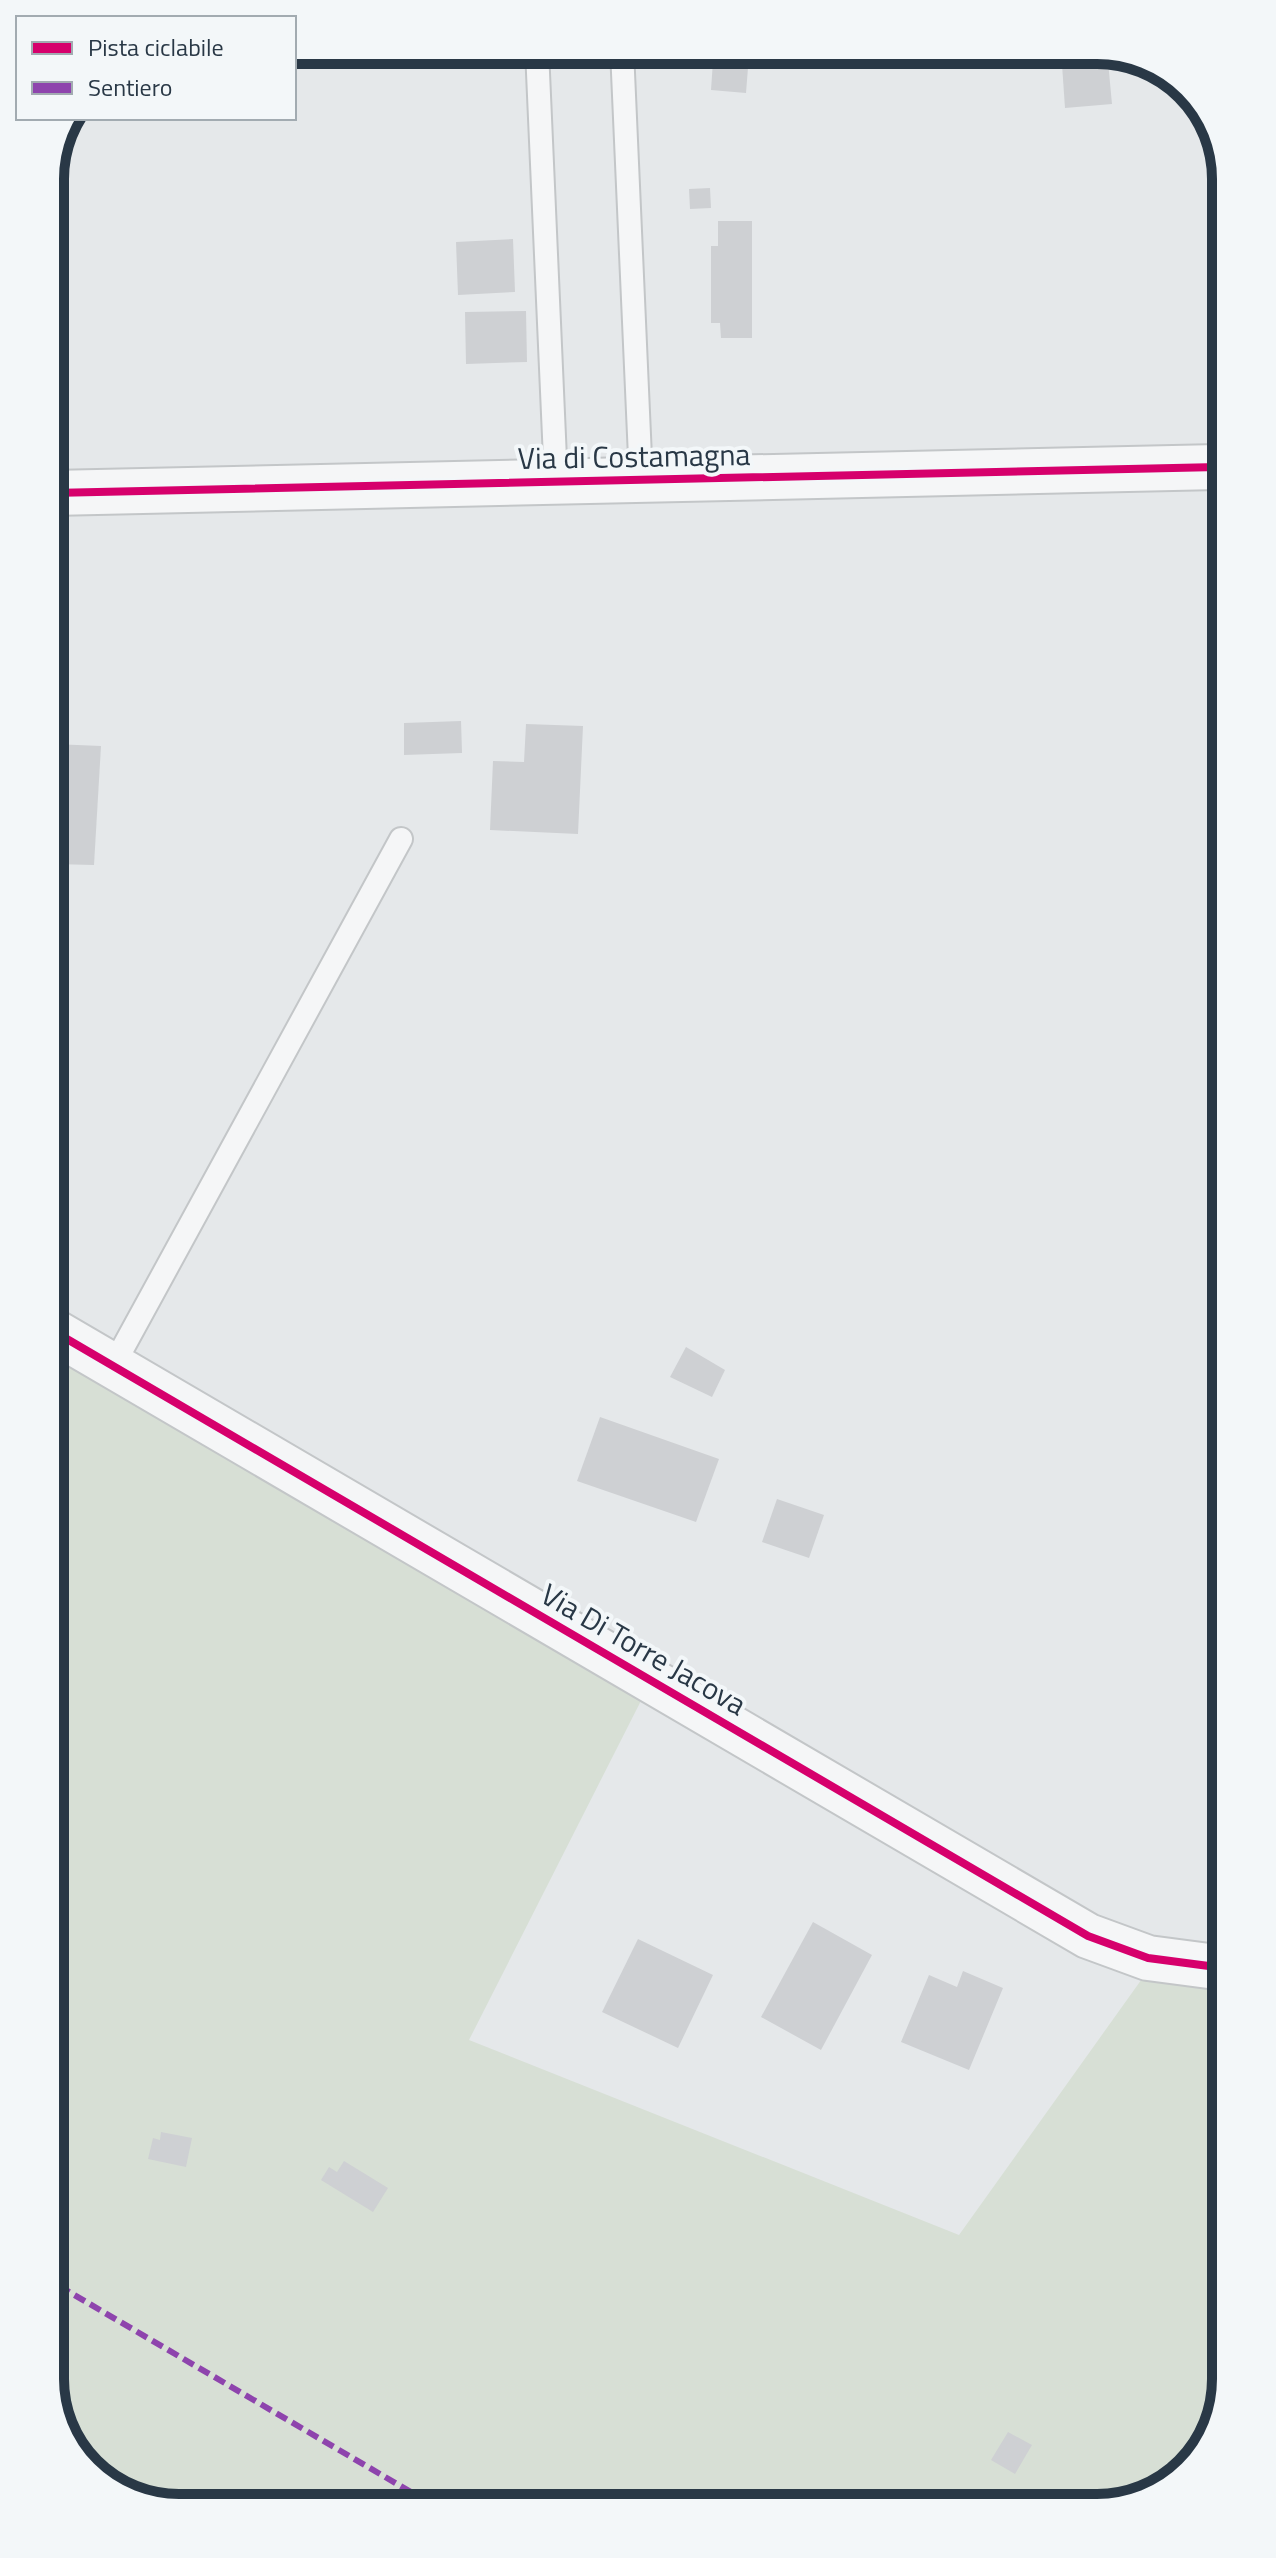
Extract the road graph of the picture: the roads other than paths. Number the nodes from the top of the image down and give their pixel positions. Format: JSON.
{"nodes":[{"id":1,"x":538,"y":64,"type":"edge"},
{"id":2,"x":623,"y":64,"type":"edge"},
{"id":3,"x":1212,"y":467,"type":"edge"},
{"id":4,"x":641,"y":480,"type":"junction"},
{"id":5,"x":556,"y":482,"type":"junction"},
{"id":6,"x":64,"y":493,"type":"edge"},
{"id":7,"x":401,"y":839,"type":"dead end"},
{"id":8,"x":64,"y":1337,"type":"edge"},
{"id":9,"x":113,"y":1366,"type":"junction"},
{"id":10,"x":1212,"y":1966,"type":"edge"}],
"edges":[{"from":1,"to":5,"type":"lane"},
{"from":2,"to":4,"type":"lane"},
{"from":3,"to":4,"type":"street","name":"Via di Costamagna"},
{"from":4,"to":5,"type":"street","name":"Via di Costamagna"},
{"from":5,"to":6,"type":"street","name":"Via di Costamagna"},
{"from":7,"to":9,"type":"lane"},
{"from":8,"to":9,"type":"street","name":"Via Di Torre Jacova"},
{"from":9,"to":10,"type":"street","name":"Via Di Torre Jacova"}]}
